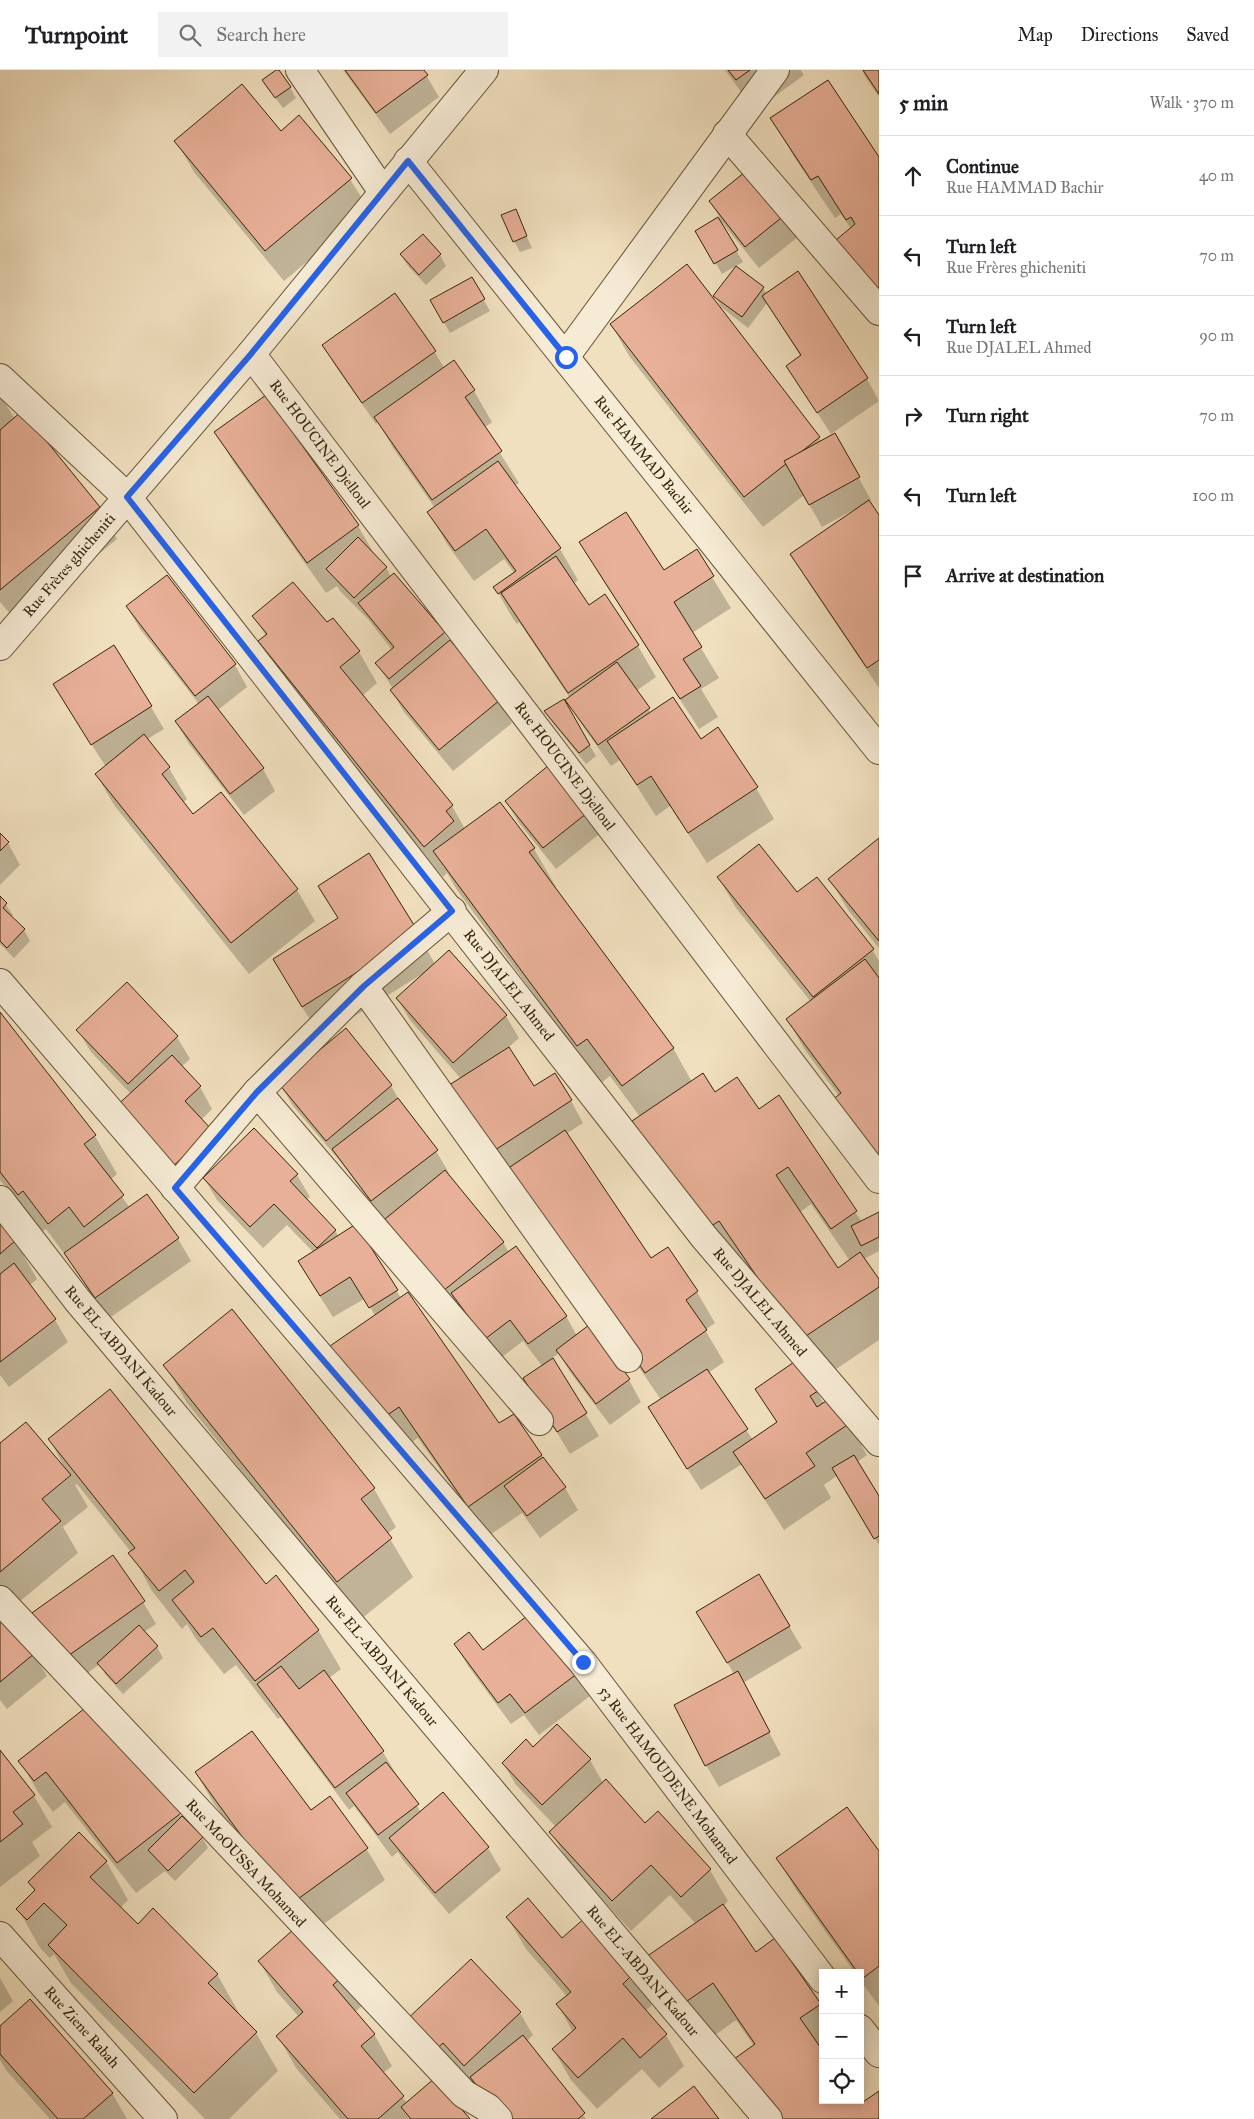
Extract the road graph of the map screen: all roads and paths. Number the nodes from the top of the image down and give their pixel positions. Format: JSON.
{"nodes":[{"id":1,"x":300,"y":70,"type":"edge"},
{"id":2,"x":484,"y":70,"type":"edge"},
{"id":3,"x":775,"y":70,"type":"edge"},
{"id":4,"x":727,"y":134,"type":"junction"},
{"id":5,"x":408,"y":161,"type":"junction"},
{"id":6,"x":383,"y":192,"type":"junction"},
{"id":7,"x":879,"y":311,"type":"edge"},
{"id":8,"x":251,"y":354,"type":"junction"},
{"id":9,"x":566,"y":357,"type":"junction"},
{"id":10,"x":0,"y":378,"type":"edge"},
{"id":11,"x":127,"y":497,"type":"junction"},
{"id":12,"x":0,"y":646,"type":"edge"},
{"id":13,"x":879,"y":750,"type":"edge"},
{"id":14,"x":452,"y":911,"type":"junction"},
{"id":15,"x":0,"y":983,"type":"edge"},
{"id":16,"x":364,"y":986,"type":"junction"},
{"id":17,"x":257,"y":1092,"type":"junction"},
{"id":18,"x":879,"y":1179,"type":"edge"},
{"id":19,"x":175,"y":1188,"type":"junction"},
{"id":20,"x":0,"y":1200,"type":"edge"},
{"id":21,"x":628,"y":1358,"type":"dead end"},
{"id":22,"x":539,"y":1421,"type":"dead end"},
{"id":23,"x":879,"y":1442,"type":"edge"},
{"id":24,"x":0,"y":1600,"type":"edge"},
{"id":25,"x":0,"y":1936,"type":"edge"},
{"id":26,"x":819,"y":1974,"type":"edge"},
{"id":27,"x":864,"y":2034,"type":"edge"},
{"id":28,"x":879,"y":2053,"type":"edge"},
{"id":29,"x":163,"y":2119,"type":"edge"},
{"id":30,"x":498,"y":2119,"type":"edge"},
{"id":31,"x":768,"y":2119,"type":"edge"}],
"edges":[{"from":1,"to":6,"type":"street"},
{"from":2,"to":5,"type":"street","name":"Rue Frères ghicheniti"},
{"from":3,"to":4,"type":"street"},
{"from":4,"to":7,"type":"street"},
{"from":4,"to":9,"type":"street"},
{"from":5,"to":6,"type":"street","name":"Rue Frères ghicheniti"},
{"from":5,"to":9,"type":"street","name":"Rue HAMMAD Bachir"},
{"from":6,"to":8,"type":"street","name":"Rue Frères ghicheniti"},
{"from":8,"to":11,"type":"street","name":"Rue Frères ghicheniti"},
{"from":8,"to":18,"type":"street","name":"Rue HOUCINE Djelloul"},
{"from":9,"to":13,"type":"street","name":"Rue HAMMAD Bachir"},
{"from":10,"to":11,"type":"street","name":"Rue DJALEL Ahmed"},
{"from":11,"to":12,"type":"street","name":"Rue Frères ghicheniti"},
{"from":11,"to":14,"type":"street","name":"Rue DJALEL Ahmed"},
{"from":14,"to":16,"type":"street"},
{"from":14,"to":23,"type":"street","name":"Rue DJALEL Ahmed"},
{"from":15,"to":19,"type":"street","name":"53 Rue HAMOUDENE Mohamed"},
{"from":16,"to":17,"type":"street"},
{"from":16,"to":21,"type":"street"},
{"from":17,"to":19,"type":"street"},
{"from":17,"to":22,"type":"street"},
{"from":19,"to":26,"type":"street","name":"53 Rue HAMOUDENE Mohamed"},
{"from":20,"to":31,"type":"street","name":"Rue EL-ABDANI Kadour"},
{"from":24,"to":30,"type":"street","name":"Rue MoOUSSA Mohamed"},
{"from":25,"to":29,"type":"street","name":"Rue Ziene Rabah"},
{"from":27,"to":28,"type":"street"}]}
